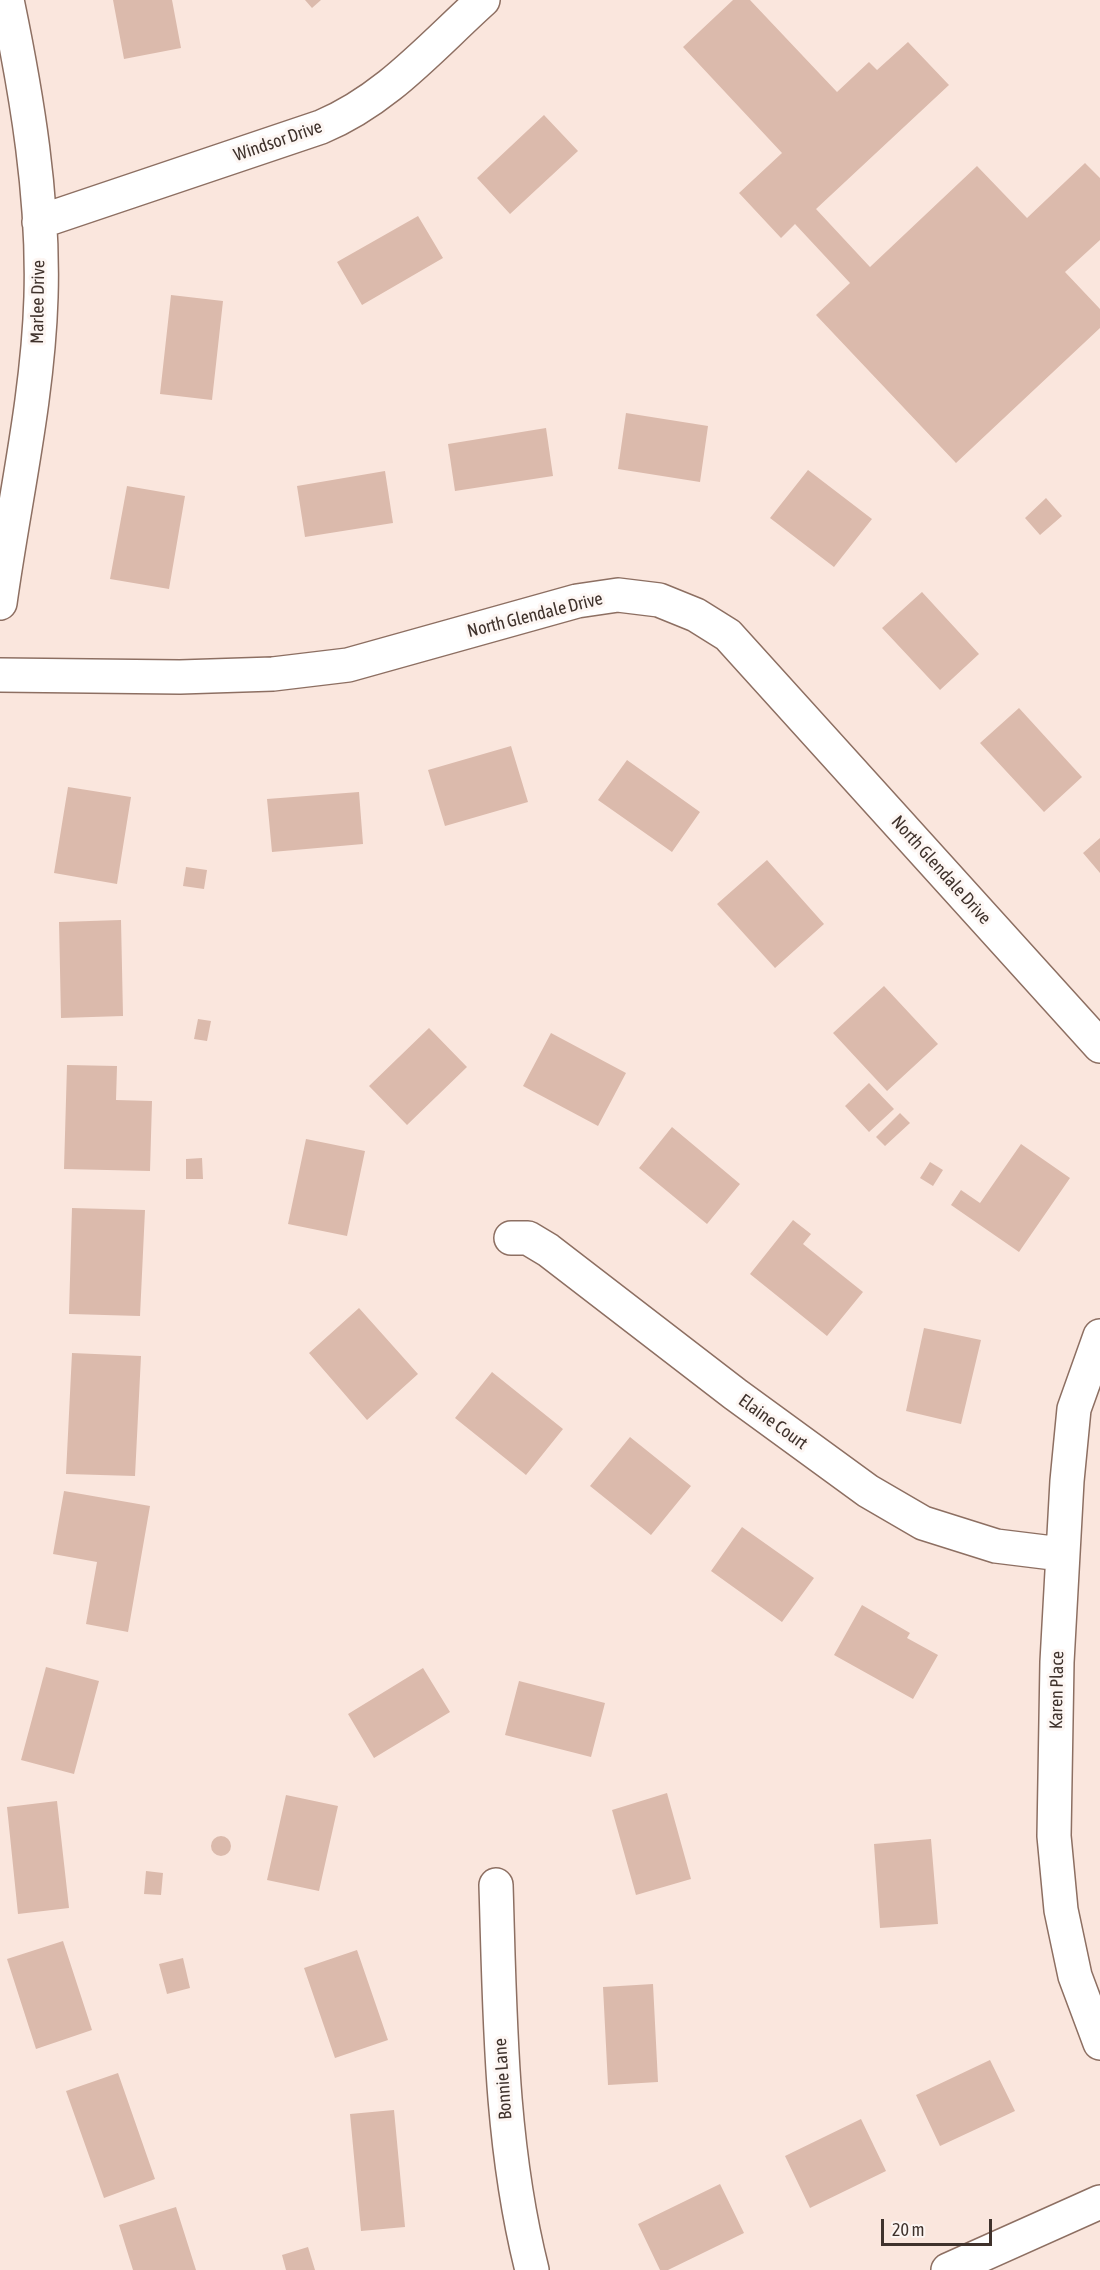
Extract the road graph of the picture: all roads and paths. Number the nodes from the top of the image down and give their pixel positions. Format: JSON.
{"nodes":[{"id":1,"x":7,"y":0,"type":"edge"},
{"id":2,"x":483,"y":0,"type":"edge"},
{"id":3,"x":39,"y":222,"type":"junction"},
{"id":4,"x":0,"y":603,"type":"edge"},
{"id":5,"x":0,"y":675,"type":"edge"},
{"id":6,"x":1100,"y":1046,"type":"edge"},
{"id":7,"x":511,"y":1238,"type":"dead end"},
{"id":8,"x":1100,"y":1336,"type":"edge"},
{"id":9,"x":1061,"y":1554,"type":"junction"},
{"id":10,"x":496,"y":1885,"type":"dead end"},
{"id":11,"x":1100,"y":2043,"type":"edge"},
{"id":12,"x":1100,"y":2202,"type":"edge"},
{"id":13,"x":532,"y":2270,"type":"edge"},
{"id":14,"x":948,"y":2270,"type":"edge"}],
"edges":[{"from":1,"to":3,"type":"street","name":"Marlee Drive"},
{"from":2,"to":3,"type":"street","name":"Windsor Drive"},
{"from":3,"to":4,"type":"street","name":"Marlee Drive"},
{"from":5,"to":6,"type":"street","name":"North Glendale Drive"},
{"from":7,"to":9,"type":"street","name":"Elaine Court"},
{"from":8,"to":9,"type":"street","name":"Karen Place"},
{"from":9,"to":11,"type":"street","name":"Karen Place"},
{"from":10,"to":13,"type":"street","name":"Bonnie Lane"},
{"from":12,"to":14,"type":"street"}]}
